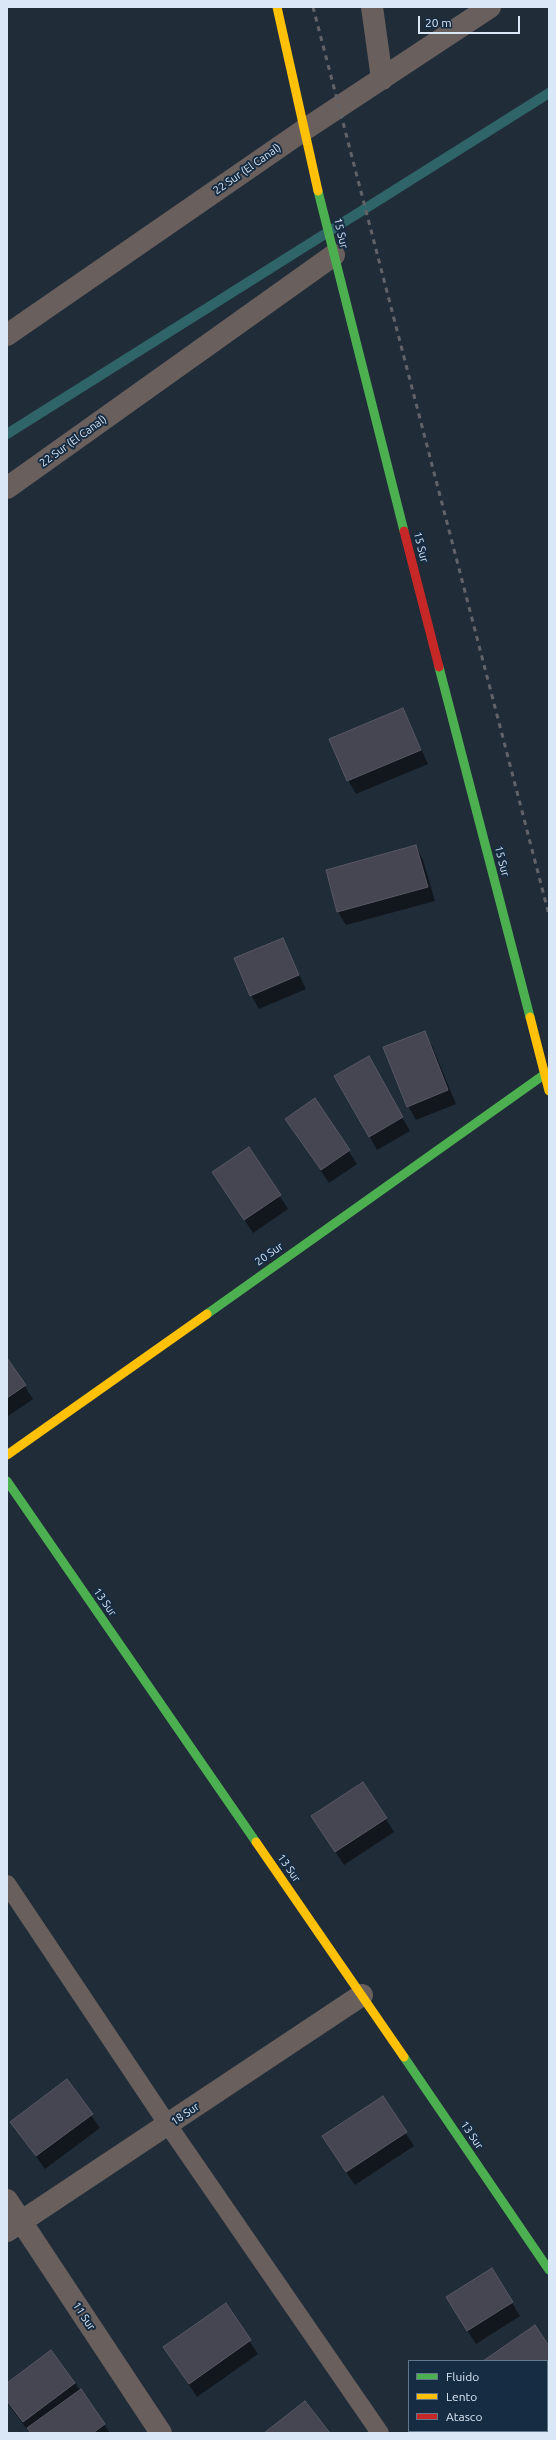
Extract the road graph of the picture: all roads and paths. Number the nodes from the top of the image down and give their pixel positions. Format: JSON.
{"nodes":[{"id":1,"x":277,"y":7,"type":"edge"},
{"id":2,"x":372,"y":7,"type":"edge"},
{"id":3,"x":490,"y":7,"type":"edge"},
{"id":4,"x":382,"y":79,"type":"junction"},
{"id":5,"x":304,"y":130,"type":"junction"},
{"id":6,"x":332,"y":249,"type":"junction"},
{"id":7,"x":7,"y":335,"type":"edge"},
{"id":8,"x":7,"y":488,"type":"edge"},
{"id":9,"x":544,"y":1074,"type":"junction"},
{"id":10,"x":549,"y":1091,"type":"edge"},
{"id":11,"x":7,"y":1455,"type":"edge"},
{"id":12,"x":7,"y":1481,"type":"edge"},
{"id":13,"x":7,"y":1884,"type":"edge"},
{"id":14,"x":362,"y":1995,"type":"junction"},
{"id":15,"x":168,"y":2125,"type":"junction"},
{"id":16,"x":7,"y":2200,"type":"edge"},
{"id":17,"x":14,"y":2226,"type":"edge"},
{"id":18,"x":549,"y":2270,"type":"edge"},
{"id":19,"x":161,"y":2433,"type":"edge"},
{"id":20,"x":380,"y":2433,"type":"edge"}],
"edges":[{"from":1,"to":5,"type":"street","name":"15 Sur"},
{"from":2,"to":4,"type":"street"},
{"from":3,"to":4,"type":"street","name":"22 Sur (El Canal)"},
{"from":4,"to":5,"type":"street","name":"22 Sur (El Canal)"},
{"from":5,"to":6,"type":"street","name":"15 Sur"},
{"from":5,"to":7,"type":"street","name":"22 Sur (El Canal)"},
{"from":6,"to":8,"type":"street","name":"22 Sur (El Canal)"},
{"from":6,"to":9,"type":"street","name":"15 Sur"},
{"from":9,"to":10,"type":"street","name":"15 Sur"},
{"from":9,"to":11,"type":"street","name":"20 Sur"},
{"from":12,"to":14,"type":"street","name":"13 Sur"},
{"from":13,"to":15,"type":"lane"},
{"from":14,"to":15,"type":"street","name":"18 Sur"},
{"from":14,"to":18,"type":"street","name":"13 Sur"},
{"from":15,"to":17,"type":"street","name":"18 Sur"},
{"from":15,"to":20,"type":"lane"},
{"from":16,"to":17,"type":"street","name":"11 Sur"},
{"from":17,"to":19,"type":"street","name":"11 Sur"}]}
